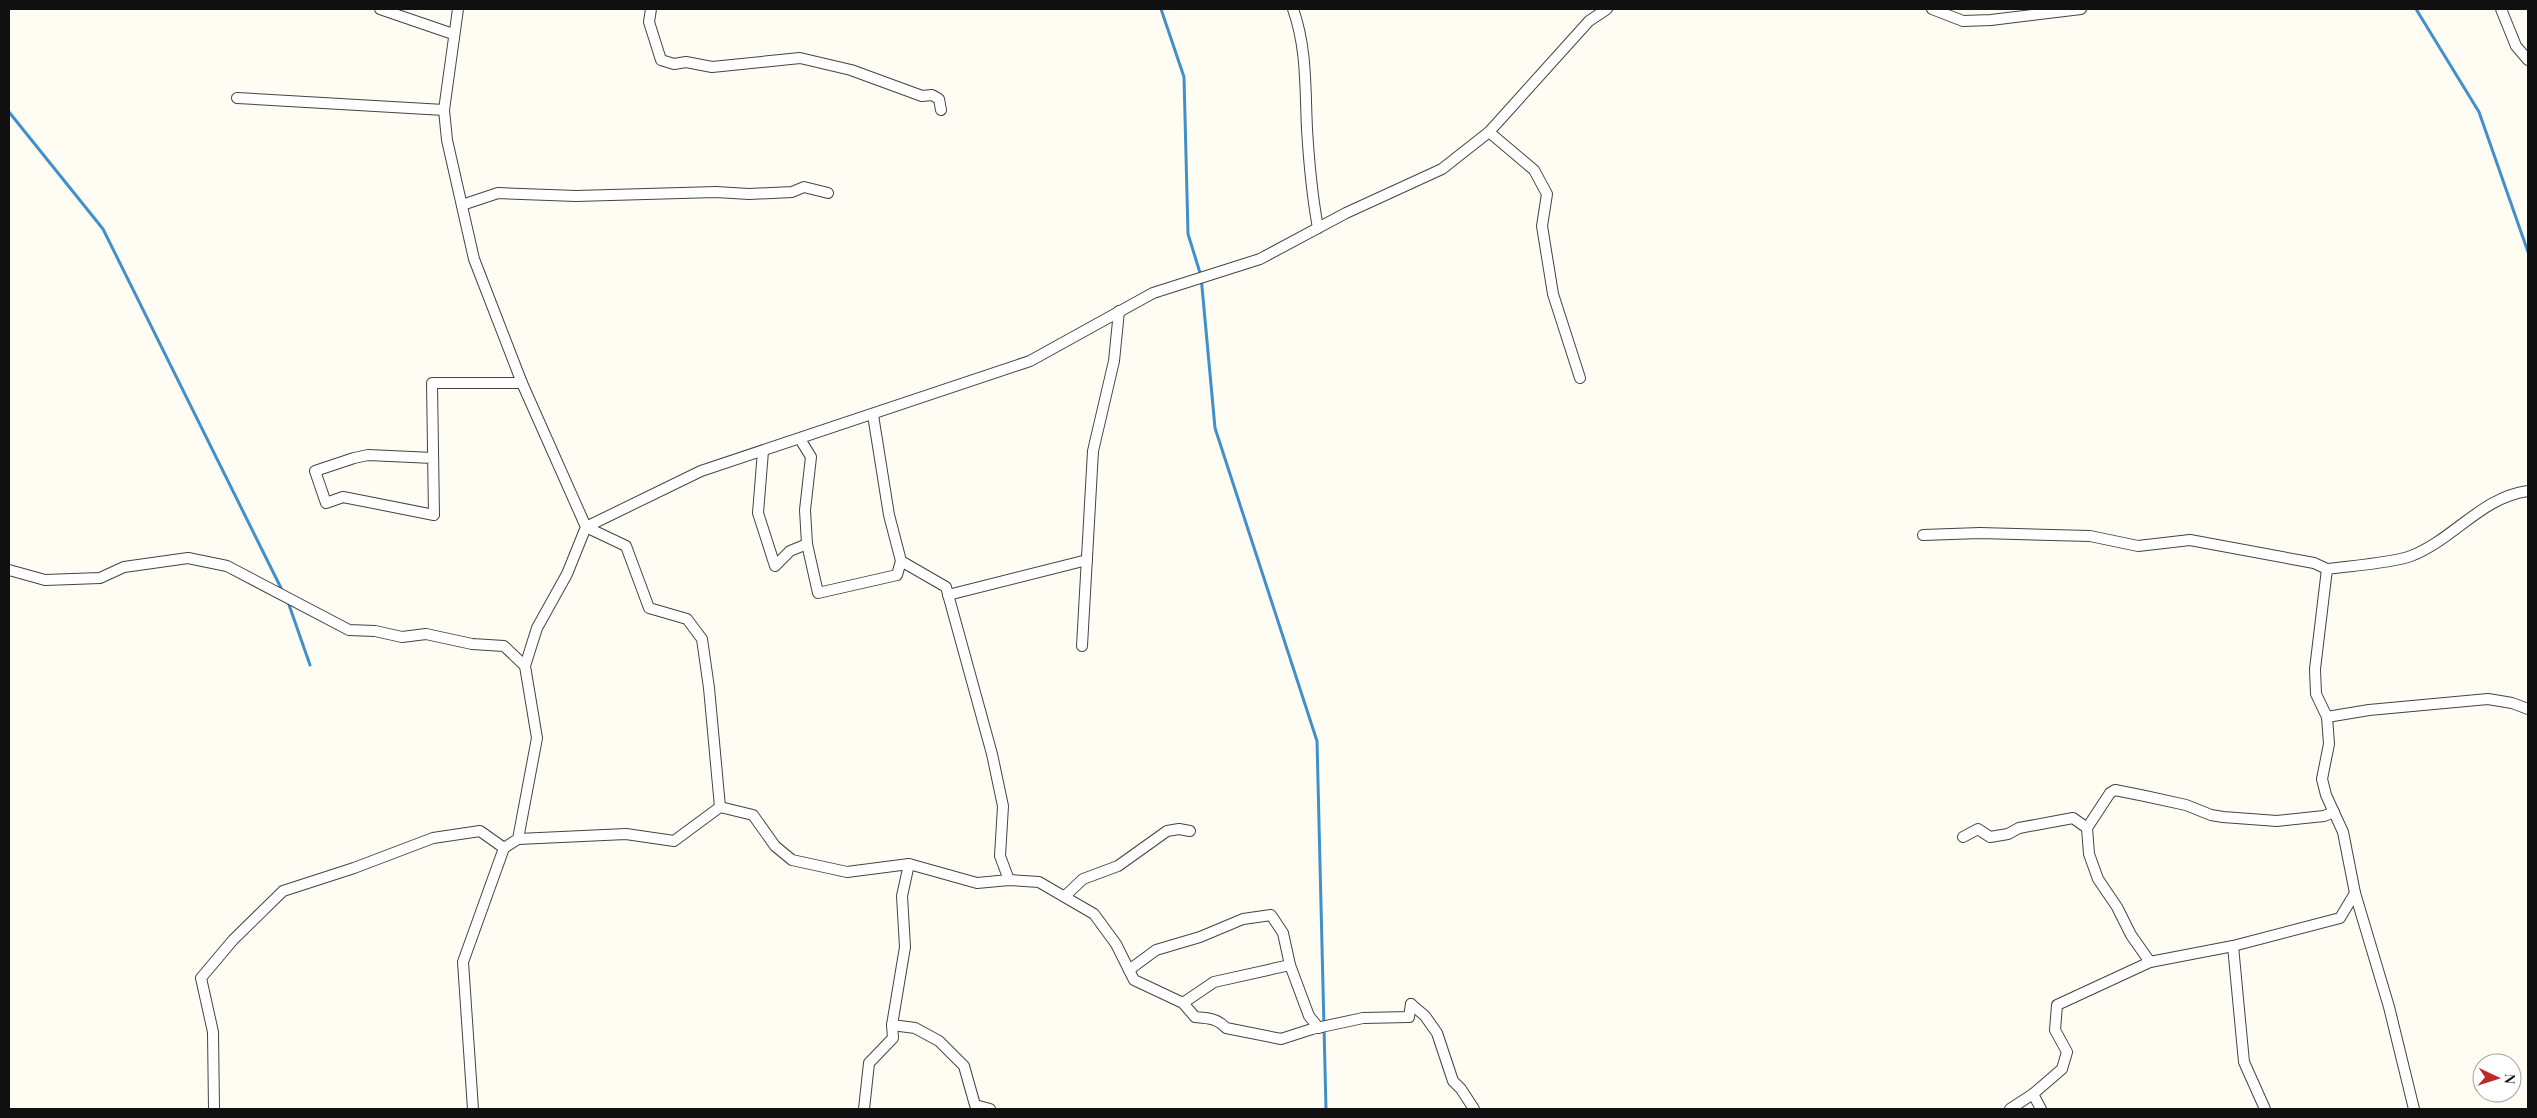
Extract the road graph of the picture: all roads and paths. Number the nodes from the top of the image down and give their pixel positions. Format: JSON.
{"nodes":[{"id":1,"x":380,"y":9,"type":"edge"},
{"id":2,"x":458,"y":9,"type":"edge"},
{"id":3,"x":651,"y":9,"type":"edge"},
{"id":4,"x":1293,"y":9,"type":"edge"},
{"id":5,"x":1607,"y":9,"type":"edge"},
{"id":6,"x":1932,"y":9,"type":"edge"},
{"id":7,"x":2081,"y":9,"type":"edge"},
{"id":8,"x":2501,"y":9,"type":"edge"},
{"id":9,"x":453,"y":34,"type":"junction"},
{"id":10,"x":2528,"y":60,"type":"edge"},
{"id":11,"x":237,"y":98,"type":"dead end"},
{"id":12,"x":444,"y":110,"type":"junction"},
{"id":13,"x":942,"y":110,"type":"dead end"},
{"id":14,"x":1489,"y":132,"type":"junction"},
{"id":15,"x":828,"y":193,"type":"dead end"},
{"id":16,"x":462,"y":205,"type":"junction"},
{"id":17,"x":1318,"y":228,"type":"junction"},
{"id":18,"x":1119,"y":311,"type":"junction"},
{"id":19,"x":1580,"y":378,"type":"dead end"},
{"id":20,"x":522,"y":383,"type":"junction"},
{"id":21,"x":873,"y":415,"type":"junction"},
{"id":22,"x":800,"y":439,"type":"junction"},
{"id":23,"x":762,"y":451,"type":"junction"},
{"id":24,"x":433,"y":458,"type":"junction"},
{"id":25,"x":2528,"y":491,"type":"edge"},
{"id":26,"x":586,"y":527,"type":"junction"},
{"id":27,"x":1923,"y":535,"type":"dead end"},
{"id":28,"x":807,"y":544,"type":"junction"},
{"id":29,"x":1087,"y":560,"type":"junction"},
{"id":30,"x":901,"y":561,"type":"junction"},
{"id":31,"x":2327,"y":569,"type":"junction"},
{"id":32,"x":9,"y":570,"type":"edge"},
{"id":33,"x":948,"y":595,"type":"junction"},
{"id":34,"x":1082,"y":646,"type":"dead end"},
{"id":35,"x":526,"y":666,"type":"junction"},
{"id":36,"x":2528,"y":710,"type":"edge"},
{"id":37,"x":2327,"y":717,"type":"junction"},
{"id":38,"x":720,"y":806,"type":"junction"},
{"id":39,"x":2334,"y":812,"type":"junction"},
{"id":40,"x":2087,"y":828,"type":"junction"},
{"id":41,"x":1190,"y":831,"type":"dead end"},
{"id":42,"x":1964,"y":837,"type":"dead end"},
{"id":43,"x":518,"y":838,"type":"junction"},
{"id":44,"x":504,"y":848,"type":"junction"},
{"id":45,"x":909,"y":864,"type":"junction"},
{"id":46,"x":1008,"y":880,"type":"junction"},
{"id":47,"x":2355,"y":893,"type":"junction"},
{"id":48,"x":1066,"y":896,"type":"junction"},
{"id":49,"x":2233,"y":946,"type":"junction"},
{"id":50,"x":2150,"y":962,"type":"junction"},
{"id":51,"x":1290,"y":965,"type":"junction"},
{"id":52,"x":1129,"y":970,"type":"junction"},
{"id":53,"x":1184,"y":1004,"type":"junction"},
{"id":54,"x":892,"y":1025,"type":"junction"},
{"id":55,"x":1319,"y":1028,"type":"junction"},
{"id":56,"x":2033,"y":1094,"type":"junction"},
{"id":57,"x":214,"y":1109,"type":"edge"},
{"id":58,"x":473,"y":1109,"type":"edge"},
{"id":59,"x":864,"y":1109,"type":"edge"},
{"id":60,"x":990,"y":1109,"type":"edge"},
{"id":61,"x":1474,"y":1109,"type":"edge"},
{"id":62,"x":2010,"y":1109,"type":"edge"},
{"id":63,"x":2041,"y":1109,"type":"edge"},
{"id":64,"x":2265,"y":1109,"type":"edge"},
{"id":65,"x":2414,"y":1109,"type":"edge"}],
"edges":[{"from":1,"to":9,"type":"street"},
{"from":2,"to":9,"type":"street"},
{"from":3,"to":13,"type":"street"},
{"from":4,"to":17,"type":"street"},
{"from":5,"to":14,"type":"street"},
{"from":6,"to":7,"type":"street"},
{"from":8,"to":10,"type":"street"},
{"from":9,"to":12,"type":"street"},
{"from":11,"to":12,"type":"street"},
{"from":12,"to":16,"type":"street"},
{"from":14,"to":17,"type":"street"},
{"from":14,"to":19,"type":"street"},
{"from":15,"to":16,"type":"street"},
{"from":16,"to":20,"type":"street"},
{"from":17,"to":18,"type":"street"},
{"from":18,"to":21,"type":"street"},
{"from":18,"to":29,"type":"street"},
{"from":20,"to":24,"type":"street"},
{"from":20,"to":26,"type":"street"},
{"from":21,"to":22,"type":"street"},
{"from":21,"to":30,"type":"street"},
{"from":22,"to":23,"type":"street"},
{"from":22,"to":28,"type":"street"},
{"from":23,"to":26,"type":"street"},
{"from":23,"to":28,"type":"street"},
{"from":24,"to":24,"type":"street"},
{"from":25,"to":31,"type":"street"},
{"from":26,"to":35,"type":"street"},
{"from":26,"to":38,"type":"street"},
{"from":27,"to":31,"type":"street"},
{"from":28,"to":30,"type":"street"},
{"from":29,"to":33,"type":"street"},
{"from":29,"to":34,"type":"street"},
{"from":30,"to":33,"type":"street"},
{"from":31,"to":37,"type":"street"},
{"from":32,"to":35,"type":"street"},
{"from":33,"to":46,"type":"street"},
{"from":35,"to":43,"type":"street"},
{"from":36,"to":37,"type":"street"},
{"from":37,"to":39,"type":"street"},
{"from":38,"to":43,"type":"street"},
{"from":38,"to":45,"type":"street"},
{"from":39,"to":40,"type":"street"},
{"from":39,"to":47,"type":"street"},
{"from":40,"to":42,"type":"street"},
{"from":40,"to":50,"type":"street"},
{"from":41,"to":48,"type":"street"},
{"from":43,"to":44,"type":"street"},
{"from":44,"to":57,"type":"street"},
{"from":44,"to":58,"type":"street"},
{"from":45,"to":46,"type":"street"},
{"from":45,"to":54,"type":"street"},
{"from":46,"to":48,"type":"street"},
{"from":47,"to":49,"type":"street"},
{"from":47,"to":65,"type":"street"},
{"from":48,"to":52,"type":"street"},
{"from":49,"to":50,"type":"street"},
{"from":49,"to":64,"type":"street"},
{"from":50,"to":56,"type":"street"},
{"from":51,"to":52,"type":"street"},
{"from":51,"to":53,"type":"street"},
{"from":51,"to":55,"type":"street"},
{"from":52,"to":53,"type":"street"},
{"from":53,"to":55,"type":"street"},
{"from":54,"to":59,"type":"street"},
{"from":54,"to":60,"type":"street"},
{"from":55,"to":61,"type":"street"},
{"from":56,"to":62,"type":"street"},
{"from":56,"to":63,"type":"street"}]}
